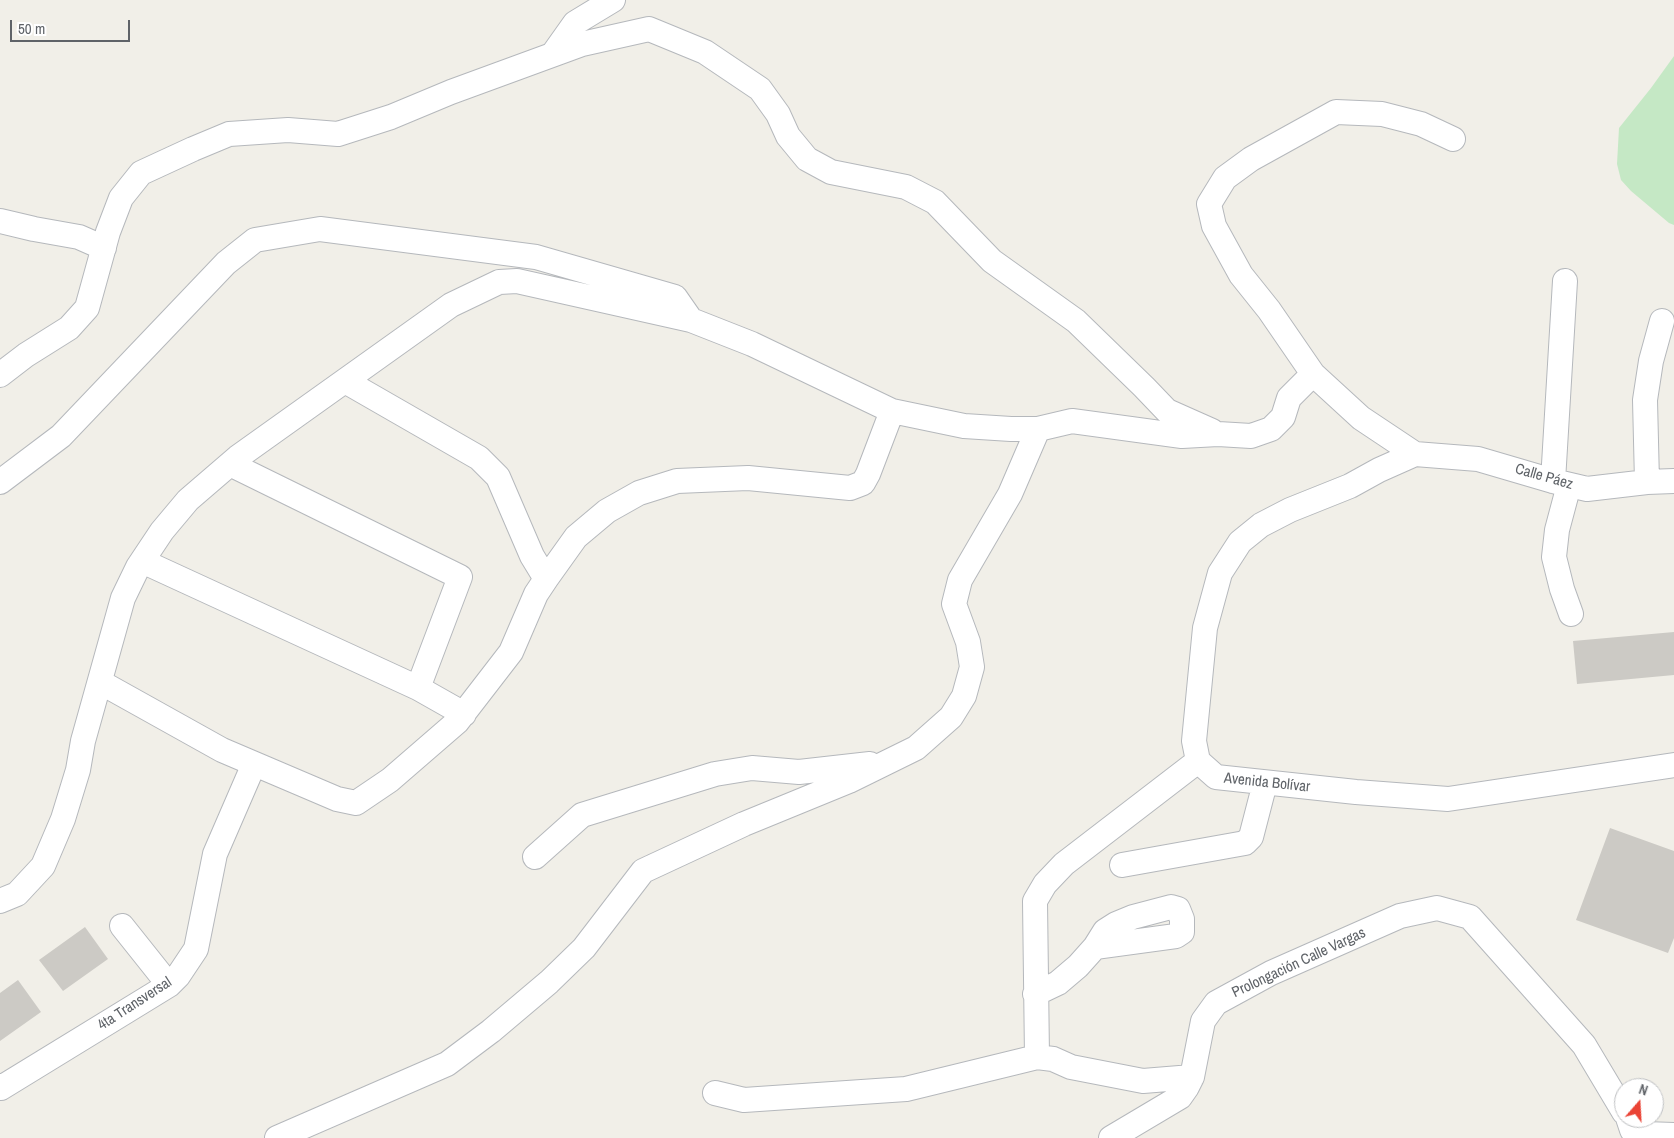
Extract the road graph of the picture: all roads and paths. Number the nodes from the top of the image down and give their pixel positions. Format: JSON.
{"nodes":[{"id":1,"x":613,"y":0,"type":"edge"},
{"id":2,"x":553,"y":54,"type":"junction"},
{"id":3,"x":1453,"y":139,"type":"dead end"},
{"id":4,"x":0,"y":221,"type":"edge"},
{"id":5,"x":104,"y":248,"type":"junction"},
{"id":6,"x":1566,"y":282,"type":"dead end"},
{"id":7,"x":691,"y":320,"type":"junction"},
{"id":8,"x":1662,"y":321,"type":"dead end"},
{"id":9,"x":1313,"y":374,"type":"junction"},
{"id":10,"x":0,"y":375,"type":"edge"},
{"id":11,"x":346,"y":381,"type":"junction"},
{"id":12,"x":892,"y":411,"type":"junction"},
{"id":13,"x":1038,"y":429,"type":"junction"},
{"id":14,"x":1218,"y":434,"type":"junction"},
{"id":15,"x":1415,"y":454,"type":"junction"},
{"id":16,"x":230,"y":464,"type":"junction"},
{"id":17,"x":1674,"y":481,"type":"edge"},
{"id":18,"x":0,"y":482,"type":"edge"},
{"id":19,"x":1647,"y":482,"type":"junction"},
{"id":20,"x":1561,"y":483,"type":"junction"},
{"id":21,"x":142,"y":561,"type":"junction"},
{"id":22,"x":546,"y":579,"type":"junction"},
{"id":23,"x":1572,"y":614,"type":"dead end"},
{"id":24,"x":100,"y":682,"type":"junction"},
{"id":25,"x":418,"y":688,"type":"junction"},
{"id":26,"x":464,"y":714,"type":"junction"},
{"id":27,"x":1198,"y":761,"type":"junction"},
{"id":28,"x":888,"y":762,"type":"junction"},
{"id":29,"x":254,"y":764,"type":"junction"},
{"id":30,"x":1674,"y":766,"type":"edge"},
{"id":31,"x":1265,"y":783,"type":"junction"},
{"id":32,"x":535,"y":857,"type":"dead end"},
{"id":33,"x":1122,"y":865,"type":"dead end"},
{"id":34,"x":0,"y":902,"type":"edge"},
{"id":35,"x":122,"y":926,"type":"dead end"},
{"id":36,"x":1095,"y":947,"type":"dead end"},
{"id":37,"x":169,"y":985,"type":"junction"},
{"id":38,"x":1035,"y":994,"type":"junction"},
{"id":39,"x":1036,"y":1057,"type":"junction"},
{"id":40,"x":1192,"y":1077,"type":"junction"},
{"id":41,"x":0,"y":1087,"type":"edge"},
{"id":42,"x":715,"y":1093,"type":"dead end"},
{"id":43,"x":1614,"y":1101,"type":"edge"},
{"id":44,"x":1634,"y":1128,"type":"edge"},
{"id":45,"x":1674,"y":1135,"type":"edge"},
{"id":46,"x":277,"y":1138,"type":"edge"},
{"id":47,"x":1111,"y":1138,"type":"edge"}],
"edges":[{"from":1,"to":2,"type":"street"},
{"from":2,"to":5,"type":"street"},
{"from":2,"to":14,"type":"street"},
{"from":3,"to":9,"type":"street"},
{"from":4,"to":5,"type":"street"},
{"from":5,"to":10,"type":"street"},
{"from":6,"to":20,"type":"street"},
{"from":7,"to":11,"type":"street"},
{"from":7,"to":12,"type":"street"},
{"from":7,"to":18,"type":"street"},
{"from":8,"to":19,"type":"street"},
{"from":9,"to":14,"type":"street"},
{"from":9,"to":15,"type":"street"},
{"from":11,"to":16,"type":"street"},
{"from":11,"to":22,"type":"street"},
{"from":12,"to":13,"type":"street"},
{"from":12,"to":22,"type":"street"},
{"from":13,"to":14,"type":"street"},
{"from":13,"to":28,"type":"street"},
{"from":15,"to":20,"type":"street","name":"Calle Páez"},
{"from":15,"to":27,"type":"street"},
{"from":16,"to":21,"type":"street"},
{"from":16,"to":25,"type":"street"},
{"from":17,"to":19,"type":"street","name":"Calle Páez"},
{"from":19,"to":20,"type":"street","name":"Calle Páez"},
{"from":20,"to":23,"type":"street"},
{"from":21,"to":24,"type":"street"},
{"from":21,"to":25,"type":"street"},
{"from":22,"to":26,"type":"street"},
{"from":24,"to":29,"type":"street"},
{"from":24,"to":34,"type":"street"},
{"from":25,"to":26,"type":"street"},
{"from":26,"to":29,"type":"street"},
{"from":27,"to":31,"type":"street","name":"Avenida Bolívar"},
{"from":27,"to":38,"type":"street"},
{"from":28,"to":32,"type":"street"},
{"from":28,"to":46,"type":"street"},
{"from":29,"to":37,"type":"street","name":"4ta Transversal"},
{"from":30,"to":31,"type":"street","name":"Avenida Bolívar"},
{"from":31,"to":33,"type":"street"},
{"from":35,"to":37,"type":"street"},
{"from":36,"to":38,"type":"street"},
{"from":37,"to":41,"type":"street","name":"4ta Transversal"},
{"from":38,"to":39,"type":"street"},
{"from":39,"to":40,"type":"street"},
{"from":39,"to":42,"type":"street"},
{"from":40,"to":43,"type":"street","name":"Prolongación Calle Vargas"},
{"from":40,"to":47,"type":"street"},
{"from":44,"to":45,"type":"street","name":"Prolongación Calle Vargas"}]}
